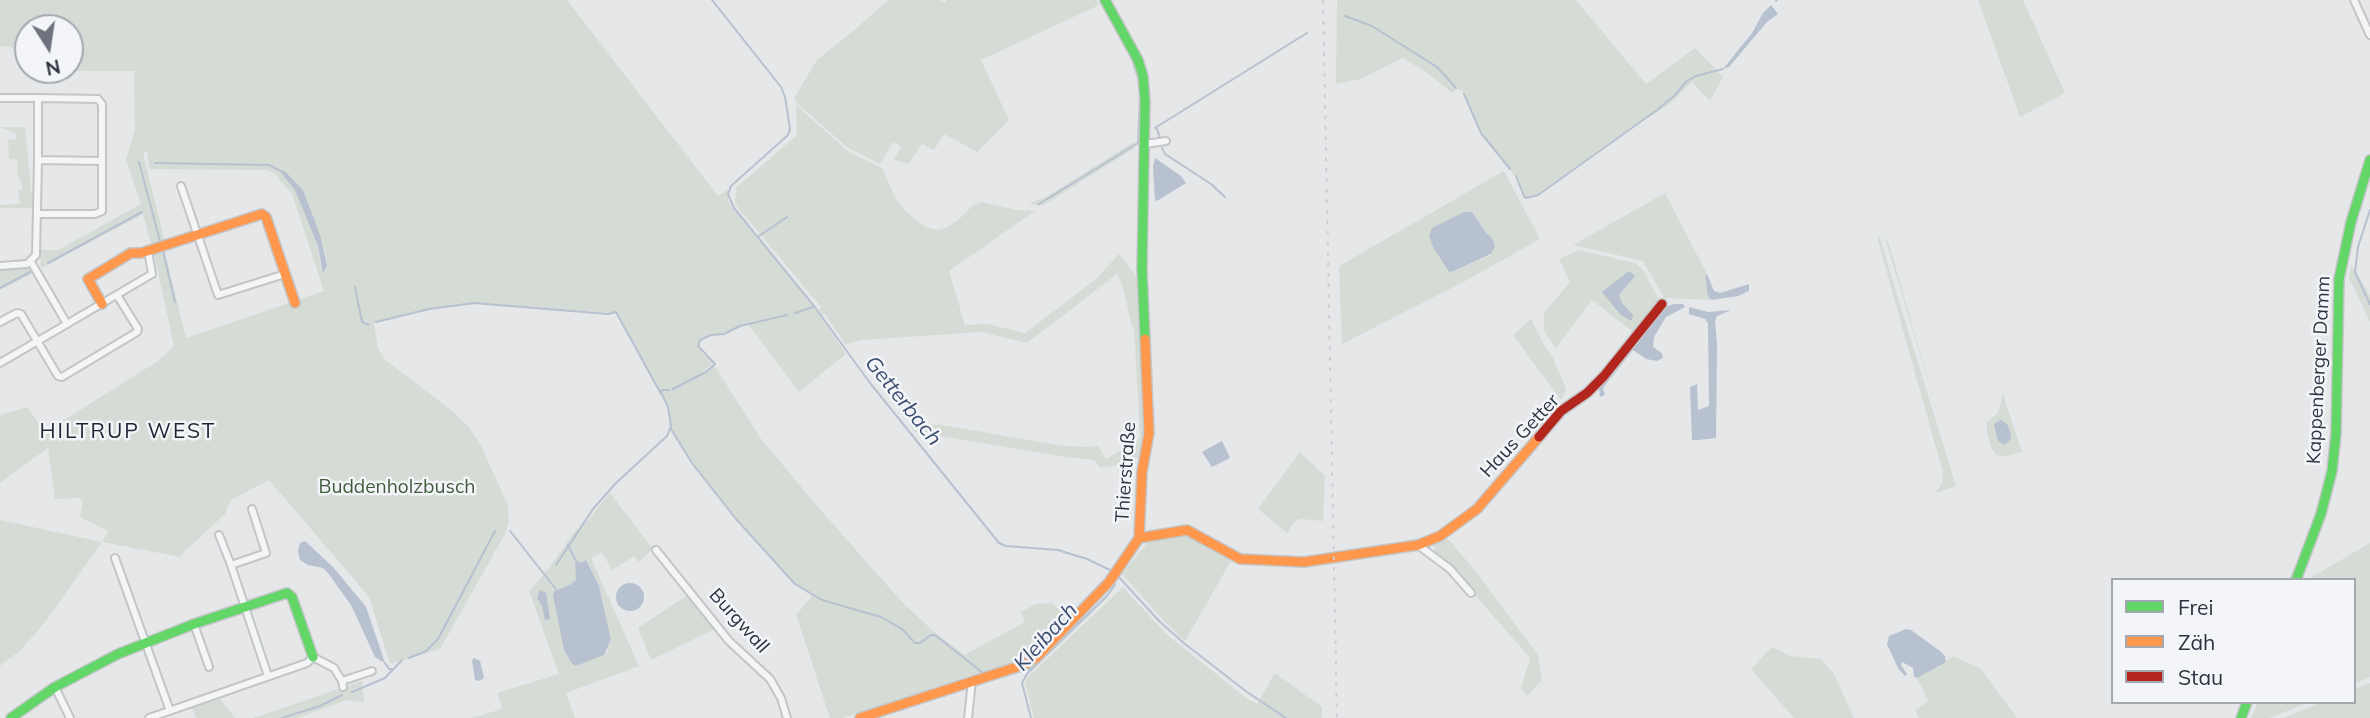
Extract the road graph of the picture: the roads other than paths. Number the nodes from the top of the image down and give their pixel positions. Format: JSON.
{"nodes":[{"id":1,"x":1105,"y":0,"type":"edge"},
{"id":2,"x":2354,"y":0,"type":"edge"},
{"id":3,"x":2370,"y":35,"type":"edge"},
{"id":4,"x":0,"y":98,"type":"edge"},
{"id":5,"x":38,"y":98,"type":"junction"},
{"id":6,"x":1166,"y":141,"type":"dead end"},
{"id":7,"x":1145,"y":144,"type":"junction"},
{"id":8,"x":38,"y":160,"type":"junction"},
{"id":9,"x":2370,"y":160,"type":"edge"},
{"id":10,"x":102,"y":161,"type":"junction"},
{"id":11,"x":181,"y":186,"type":"dead end"},
{"id":12,"x":38,"y":214,"type":"junction"},
{"id":13,"x":197,"y":234,"type":"junction"},
{"id":14,"x":148,"y":251,"type":"junction"},
{"id":15,"x":31,"y":262,"type":"junction"},
{"id":16,"x":0,"y":266,"type":"edge"},
{"id":17,"x":285,"y":274,"type":"junction"},
{"id":18,"x":117,"y":295,"type":"junction"},
{"id":19,"x":295,"y":303,"type":"dead end"},
{"id":20,"x":102,"y":304,"type":"junction"},
{"id":21,"x":1662,"y":304,"type":"dead end"},
{"id":22,"x":0,"y":322,"type":"edge"},
{"id":23,"x":67,"y":324,"type":"junction"},
{"id":24,"x":38,"y":341,"type":"junction"},
{"id":25,"x":0,"y":363,"type":"edge"},
{"id":26,"x":252,"y":509,"type":"dead end"},
{"id":27,"x":219,"y":535,"type":"dead end"},
{"id":28,"x":1139,"y":538,"type":"junction"},
{"id":29,"x":1418,"y":545,"type":"junction"},
{"id":30,"x":656,"y":550,"type":"dead end"},
{"id":31,"x":114,"y":558,"type":"dead end"},
{"id":32,"x":231,"y":565,"type":"junction"},
{"id":33,"x":2297,"y":578,"type":"edge"},
{"id":34,"x":1471,"y":593,"type":"dead end"},
{"id":35,"x":244,"y":607,"type":"junction"},
{"id":36,"x":194,"y":624,"type":"junction"},
{"id":37,"x":145,"y":642,"type":"junction"},
{"id":38,"x":313,"y":657,"type":"junction"},
{"id":39,"x":209,"y":667,"type":"dead end"},
{"id":40,"x":372,"y":671,"type":"dead end"},
{"id":41,"x":268,"y":676,"type":"junction"},
{"id":42,"x":980,"y":678,"type":"junction"},
{"id":43,"x":55,"y":687,"type":"junction"},
{"id":44,"x":170,"y":711,"type":"junction"},
{"id":45,"x":11,"y":718,"type":"edge"},
{"id":46,"x":70,"y":718,"type":"edge"},
{"id":47,"x":149,"y":718,"type":"edge"},
{"id":48,"x":787,"y":718,"type":"edge"},
{"id":49,"x":860,"y":718,"type":"edge"},
{"id":50,"x":968,"y":718,"type":"edge"}],
"edges":[{"from":1,"to":7,"type":"street","name":"Thierstraße"},
{"from":2,"to":3,"type":"street"},
{"from":4,"to":5,"type":"street"},
{"from":5,"to":8,"type":"street"},
{"from":5,"to":10,"type":"street"},
{"from":6,"to":7,"type":"street"},
{"from":7,"to":28,"type":"street","name":"Thierstraße"},
{"from":8,"to":10,"type":"street"},
{"from":8,"to":12,"type":"street"},
{"from":9,"to":33,"type":"street","name":"Kappenberger Damm"},
{"from":10,"to":12,"type":"street"},
{"from":11,"to":13,"type":"street"},
{"from":12,"to":15,"type":"street"},
{"from":13,"to":14,"type":"street"},
{"from":13,"to":17,"type":"street"},
{"from":13,"to":17,"type":"street"},
{"from":14,"to":18,"type":"street"},
{"from":14,"to":20,"type":"street"},
{"from":15,"to":16,"type":"street"},
{"from":15,"to":23,"type":"street"},
{"from":17,"to":19,"type":"street"},
{"from":18,"to":20,"type":"street"},
{"from":18,"to":24,"type":"street"},
{"from":20,"to":23,"type":"street"},
{"from":21,"to":29,"type":"street","name":"Haus Getter"},
{"from":22,"to":24,"type":"street"},
{"from":23,"to":24,"type":"street"},
{"from":24,"to":25,"type":"street"},
{"from":26,"to":32,"type":"street"},
{"from":27,"to":32,"type":"street"},
{"from":28,"to":29,"type":"street","name":"Haus Getter"},
{"from":28,"to":42,"type":"street","name":"Thierstraße"},
{"from":29,"to":34,"type":"street"},
{"from":30,"to":48,"type":"street","name":"Burgwall"},
{"from":31,"to":37,"type":"street"},
{"from":32,"to":35,"type":"street"},
{"from":35,"to":36,"type":"street"},
{"from":35,"to":38,"type":"street"},
{"from":35,"to":41,"type":"street"},
{"from":36,"to":37,"type":"street"},
{"from":36,"to":39,"type":"street"},
{"from":37,"to":43,"type":"street"},
{"from":37,"to":44,"type":"street"},
{"from":38,"to":40,"type":"street"},
{"from":38,"to":41,"type":"street"},
{"from":41,"to":44,"type":"street"},
{"from":42,"to":49,"type":"street"},
{"from":42,"to":50,"type":"street"},
{"from":43,"to":45,"type":"street"},
{"from":43,"to":46,"type":"street"},
{"from":44,"to":47,"type":"street"}]}
